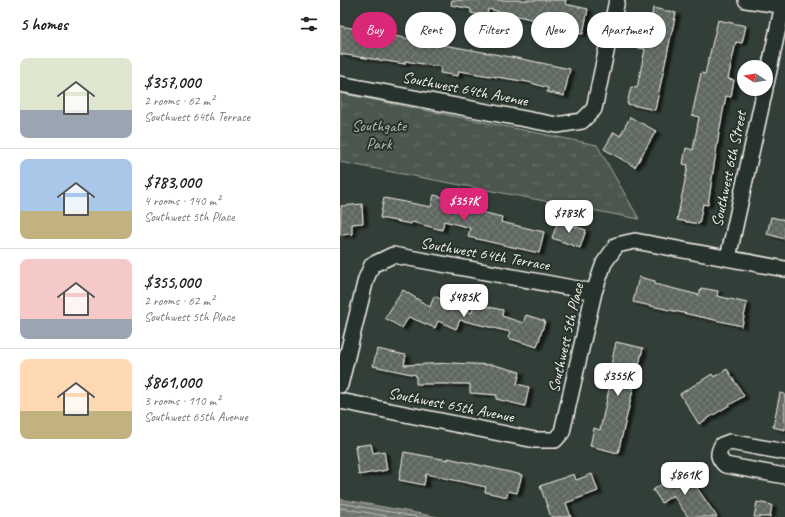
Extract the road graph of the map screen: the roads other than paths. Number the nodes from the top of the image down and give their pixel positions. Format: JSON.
{"nodes":[{"id":1,"x":617,"y":0,"type":"edge"},
{"id":2,"x":746,"y":0,"type":"edge"},
{"id":3,"x":784,"y":4,"type":"edge"},
{"id":4,"x":771,"y":60,"type":"edge"},
{"id":5,"x":340,"y":84,"type":"edge"},
{"id":6,"x":763,"y":96,"type":"edge"},
{"id":7,"x":728,"y":258,"type":"junction"},
{"id":8,"x":785,"y":268,"type":"edge"},
{"id":9,"x":594,"y":292,"type":"junction"},
{"id":10,"x":340,"y":385,"type":"edge"},
{"id":11,"x":340,"y":401,"type":"edge"},
{"id":12,"x":555,"y":440,"type":"joint"},
{"id":13,"x":785,"y":452,"type":"edge"},
{"id":14,"x":785,"y":476,"type":"edge"}],
"edges":[{"from":1,"to":5,"type":"street","name":"Southwest 64th Avenue"},
{"from":2,"to":3,"type":"street"},
{"from":3,"to":4,"type":"street"},
{"from":6,"to":7,"type":"street","name":"Southwest 6th Street"},
{"from":7,"to":8,"type":"street"},
{"from":7,"to":9,"type":"street","name":"Southwest 5th Place"},
{"from":9,"to":10,"type":"street","name":"Southwest 64th Terrace"},
{"from":9,"to":12,"type":"street","name":"Southwest 5th Place"},
{"from":11,"to":12,"type":"street","name":"Southwest 65th Avenue"},
{"from":13,"to":14,"type":"street"}]}
